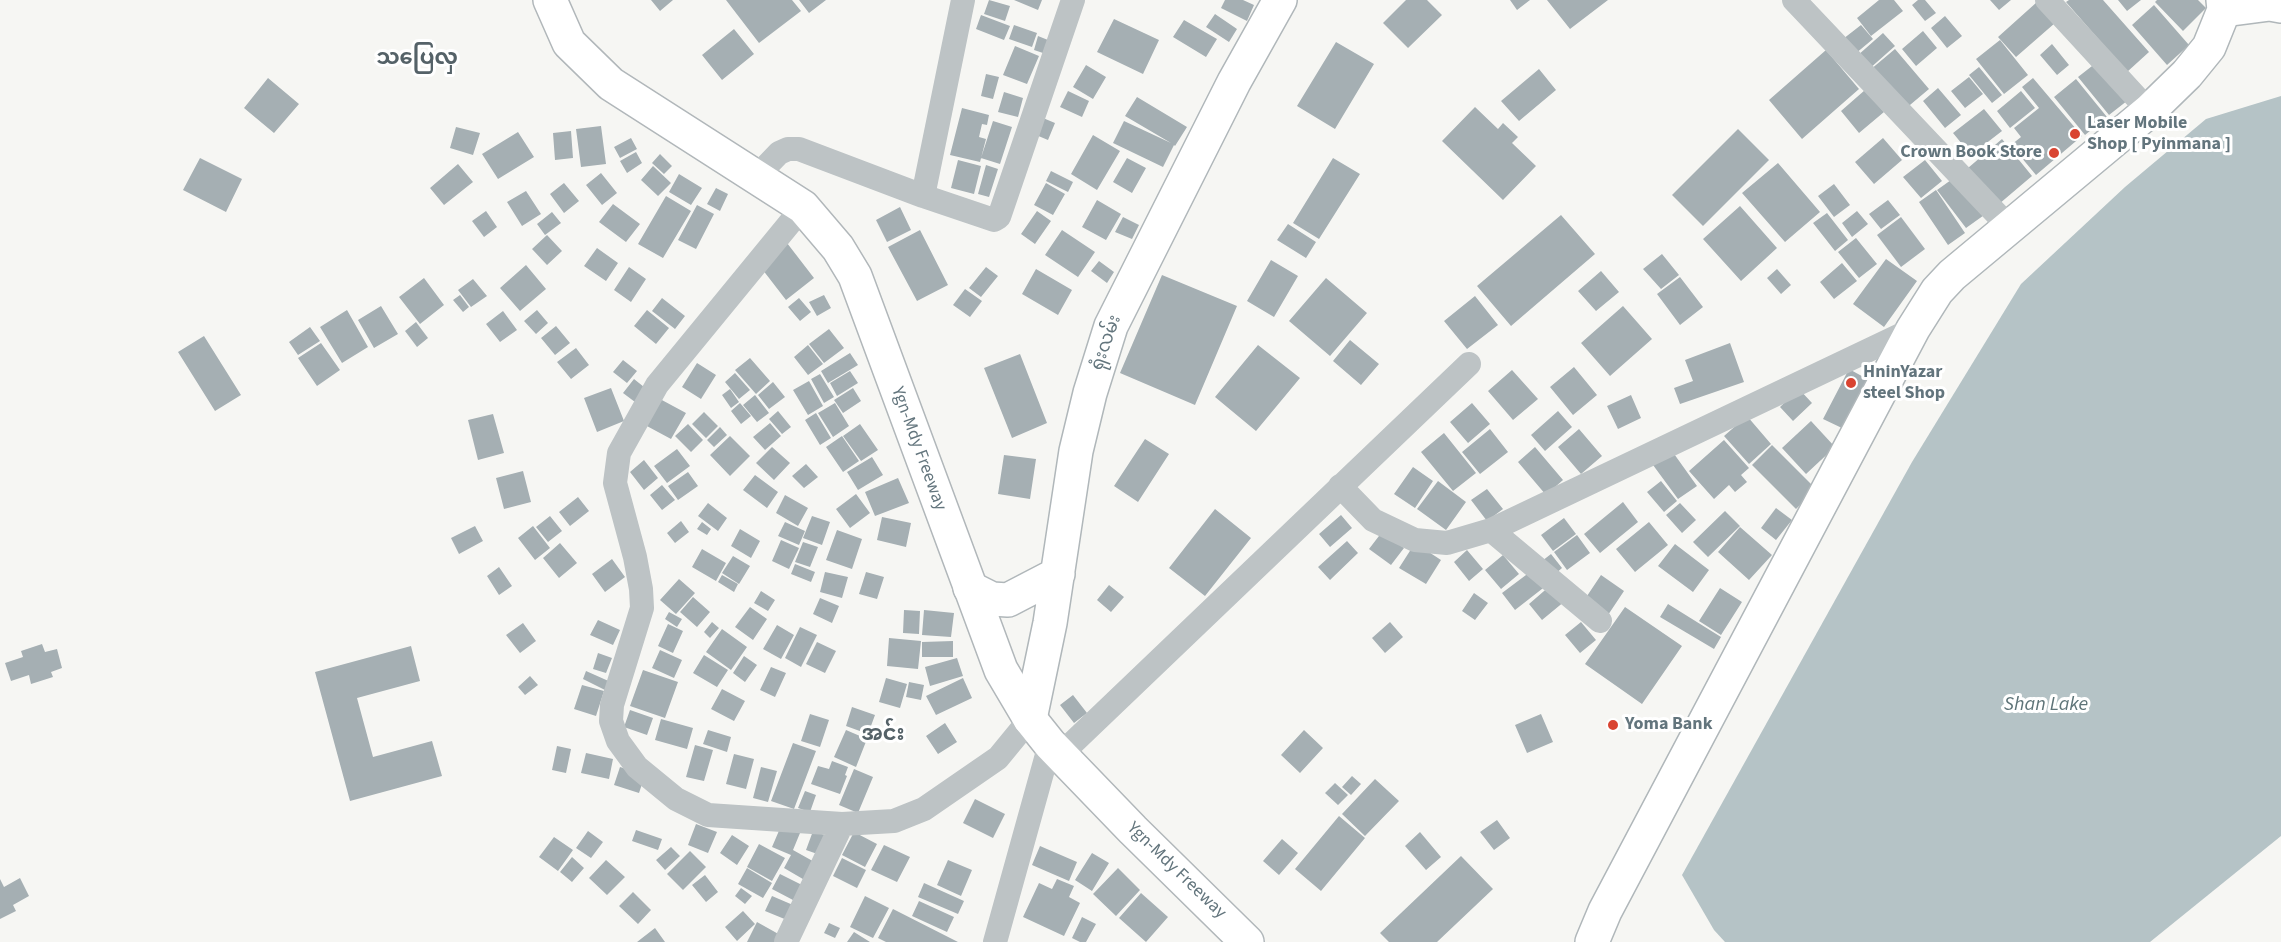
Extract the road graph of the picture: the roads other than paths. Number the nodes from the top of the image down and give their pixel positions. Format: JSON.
{"nodes":[{"id":1,"x":550,"y":0,"type":"edge"},
{"id":2,"x":963,"y":0,"type":"edge"},
{"id":3,"x":1073,"y":0,"type":"edge"},
{"id":4,"x":1280,"y":0,"type":"edge"},
{"id":5,"x":1794,"y":0,"type":"edge"},
{"id":6,"x":2048,"y":0,"type":"edge"},
{"id":7,"x":2223,"y":5,"type":"edge"},
{"id":8,"x":2281,"y":6,"type":"edge"},
{"id":9,"x":2149,"y":111,"type":"junction"},
{"id":10,"x":756,"y":177,"type":"junction"},
{"id":11,"x":923,"y":196,"type":"junction"},
{"id":12,"x":804,"y":207,"type":"junction"},
{"id":13,"x":2010,"y":228,"type":"junction"},
{"id":14,"x":1913,"y":329,"type":"junction"},
{"id":15,"x":1469,"y":364,"type":"dead end"},
{"id":16,"x":1340,"y":486,"type":"junction"},
{"id":17,"x":1491,"y":530,"type":"junction"},
{"id":18,"x":1058,"y":574,"type":"junction"},
{"id":19,"x":970,"y":588,"type":"junction"},
{"id":20,"x":1600,"y":621,"type":"dead end"},
{"id":21,"x":1030,"y":719,"type":"junction"},
{"id":22,"x":1055,"y":750,"type":"junction"},
{"id":23,"x":842,"y":824,"type":"junction"},
{"id":24,"x":786,"y":942,"type":"edge"},
{"id":25,"x":995,"y":942,"type":"edge"},
{"id":26,"x":1247,"y":942,"type":"edge"},
{"id":27,"x":1592,"y":942,"type":"edge"}],
"edges":[{"from":1,"to":10,"type":"main road","name":"Ygn-Mdy Freeway"},
{"from":2,"to":11,"type":"street"},
{"from":3,"to":11,"type":"street"},
{"from":4,"to":18,"type":"main road","name":"ရုံးလမ်း"},
{"from":5,"to":13,"type":"street"},
{"from":6,"to":9,"type":"street"},
{"from":7,"to":8,"type":"main road"},
{"from":7,"to":9,"type":"main road"},
{"from":9,"to":13,"type":"main road"},
{"from":10,"to":11,"type":"street"},
{"from":10,"to":12,"type":"main road","name":"Ygn-Mdy Freeway"},
{"from":12,"to":19,"type":"main road","name":"Ygn-Mdy Freeway"},
{"from":12,"to":23,"type":"street"},
{"from":13,"to":14,"type":"main road"},
{"from":14,"to":17,"type":"street"},
{"from":14,"to":27,"type":"main road"},
{"from":15,"to":16,"type":"street"},
{"from":16,"to":17,"type":"street"},
{"from":16,"to":22,"type":"street"},
{"from":17,"to":20,"type":"street"},
{"from":18,"to":19,"type":"main road"},
{"from":18,"to":21,"type":"main road","name":"ရုံးလမ်း"},
{"from":19,"to":21,"type":"main road","name":"Ygn-Mdy Freeway"},
{"from":21,"to":22,"type":"main road","name":"Ygn-Mdy Freeway"},
{"from":21,"to":23,"type":"street"},
{"from":22,"to":25,"type":"street"},
{"from":22,"to":26,"type":"main road","name":"Ygn-Mdy Freeway"},
{"from":23,"to":24,"type":"street"}]}
